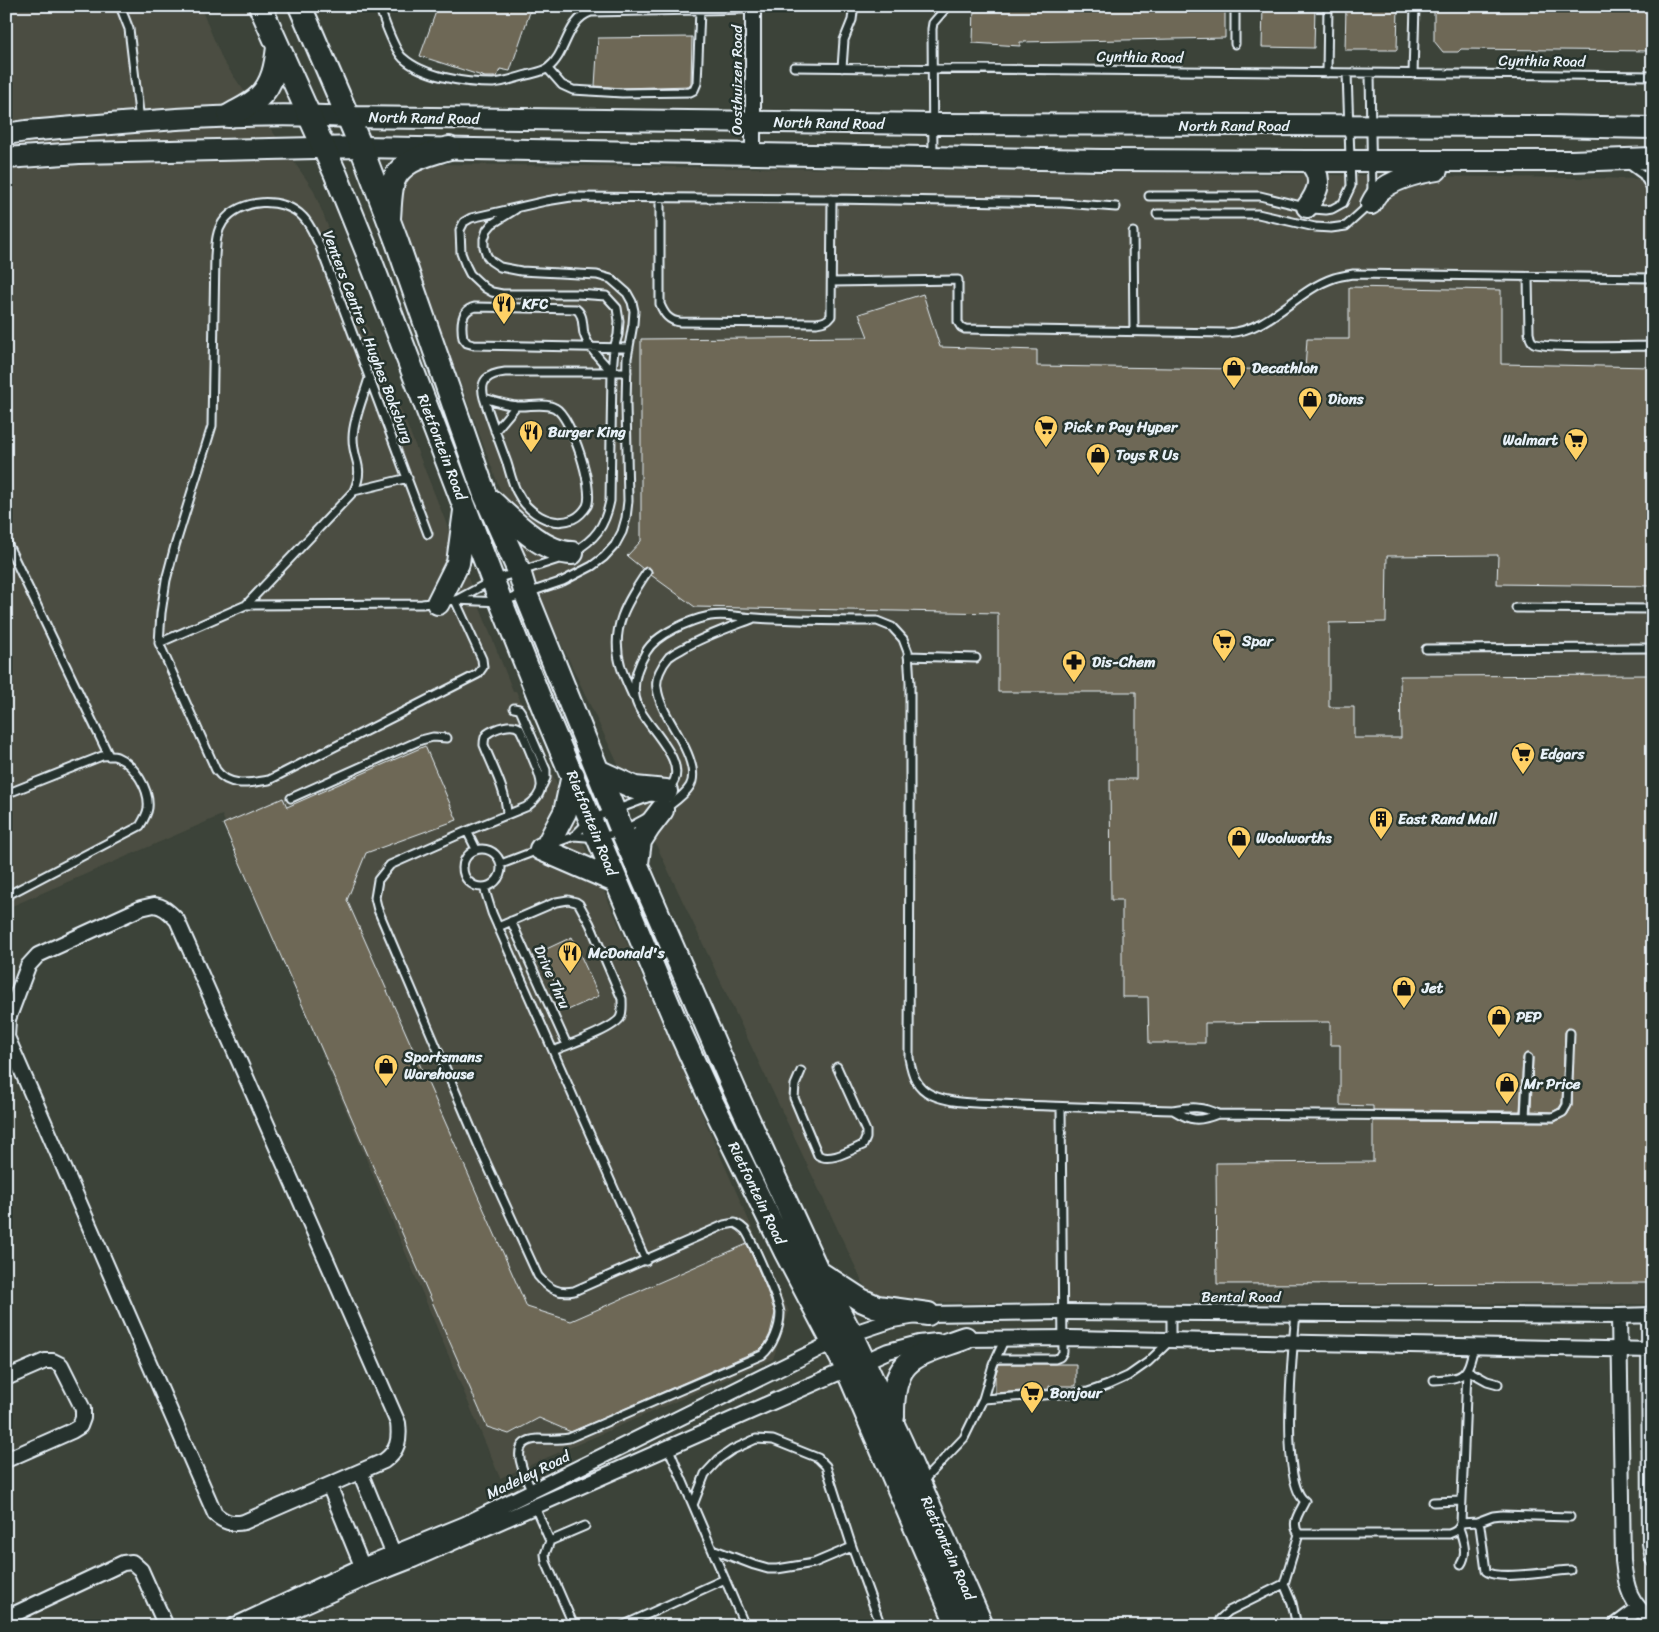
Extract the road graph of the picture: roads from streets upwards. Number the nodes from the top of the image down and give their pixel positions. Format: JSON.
{"nodes":[{"id":1,"x":260,"y":6,"type":"edge"},
{"id":2,"x":300,"y":6,"type":"edge"},
{"id":3,"x":753,"y":8,"type":"edge"},
{"id":4,"x":278,"y":47,"type":"junction"},
{"id":5,"x":309,"y":115,"type":"junction"},
{"id":6,"x":229,"y":116,"type":"junction"},
{"id":7,"x":348,"y":116,"type":"junction"},
{"id":8,"x":753,"y":122,"type":"junction"},
{"id":9,"x":1653,"y":128,"type":"edge"},
{"id":10,"x":6,"y":134,"type":"edge"},
{"id":11,"x":360,"y":147,"type":"junction"},
{"id":12,"x":449,"y":148,"type":"junction"},
{"id":13,"x":325,"y":149,"type":"junction"},
{"id":14,"x":753,"y":153,"type":"junction"},
{"id":15,"x":6,"y":158,"type":"edge"},
{"id":16,"x":1653,"y":158,"type":"edge"},
{"id":17,"x":1514,"y":161,"type":"junction"},
{"id":18,"x":1308,"y":162,"type":"junction"},
{"id":19,"x":1370,"y":204,"type":"road end"},
{"id":20,"x":1307,"y":207,"type":"road end"},
{"id":21,"x":389,"y":222,"type":"junction"},
{"id":22,"x":485,"y":495,"type":"junction"},
{"id":23,"x":465,"y":509,"type":"junction"},
{"id":24,"x":572,"y":553,"type":"road end"},
{"id":25,"x":446,"y":601,"type":"road end"},
{"id":26,"x":598,"y":771,"type":"junction"},
{"id":27,"x":573,"y":776,"type":"junction"},
{"id":28,"x":637,"y":863,"type":"junction"},
{"id":29,"x":616,"y":881,"type":"junction"},
{"id":30,"x":818,"y":1272,"type":"junction"},
{"id":31,"x":928,"y":1314,"type":"junction"},
{"id":32,"x":1651,"y":1314,"type":"edge"},
{"id":33,"x":1619,"y":1316,"type":"junction"},
{"id":34,"x":842,"y":1338,"type":"junction"},
{"id":35,"x":965,"y":1338,"type":"junction"},
{"id":36,"x":1618,"y":1350,"type":"junction"},
{"id":37,"x":1651,"y":1350,"type":"edge"},
{"id":38,"x":855,"y":1365,"type":"junction"},
{"id":39,"x":6,"y":1378,"type":"edge"},
{"id":40,"x":893,"y":1423,"type":"junction"},
{"id":41,"x":6,"y":1460,"type":"edge"},
{"id":42,"x":360,"y":1472,"type":"junction"},
{"id":43,"x":329,"y":1486,"type":"junction"},
{"id":44,"x":533,"y":1499,"type":"junction"},
{"id":45,"x":392,"y":1552,"type":"junction"},
{"id":46,"x":1653,"y":1559,"type":"edge"},
{"id":47,"x":398,"y":1566,"type":"junction"},
{"id":48,"x":365,"y":1572,"type":"junction"},
{"id":49,"x":1639,"y":1608,"type":"junction"},
{"id":50,"x":6,"y":1618,"type":"edge"},
{"id":51,"x":1653,"y":1620,"type":"edge"},
{"id":52,"x":166,"y":1626,"type":"edge"},
{"id":53,"x":233,"y":1626,"type":"edge"},
{"id":54,"x":258,"y":1626,"type":"edge"},
{"id":55,"x":958,"y":1626,"type":"edge"},
{"id":56,"x":982,"y":1626,"type":"edge"},
{"id":57,"x":1614,"y":1626,"type":"edge"}],
"edges":[{"from":1,"to":4,"type":"main road","name":"Rietfontein Road"},
{"from":2,"to":7,"type":"main road","name":"Rietfontein Road"},
{"from":3,"to":8,"type":"street","name":"Oosthuizen Road"},
{"from":4,"to":5,"type":"main road","name":"Rietfontein Road"},
{"from":4,"to":6,"type":"main road"},
{"from":5,"to":6,"type":"main road","name":"North Rand Road"},
{"from":5,"to":7,"type":"main road","name":"North Rand Road"},
{"from":5,"to":13,"type":"main road","name":"Rietfontein Road"},
{"from":6,"to":10,"type":"main road","name":"North Rand Road"},
{"from":7,"to":8,"type":"main road","name":"North Rand Road"},
{"from":7,"to":11,"type":"main road","name":"Rietfontein Road"},
{"from":8,"to":9,"type":"main road","name":"North Rand Road"},
{"from":8,"to":14,"type":"street","name":"Oosthuizen Road"},
{"from":11,"to":12,"type":"main road","name":"North Rand Road"},
{"from":11,"to":13,"type":"main road","name":"North Rand Road"},
{"from":11,"to":21,"type":"main road","name":"Rietfontein Road"},
{"from":12,"to":14,"type":"main road","name":"North Rand Road"},
{"from":12,"to":21,"type":"main road"},
{"from":13,"to":15,"type":"main road","name":"North Rand Road"},
{"from":13,"to":23,"type":"main road","name":"Rietfontein Road"},
{"from":14,"to":18,"type":"main road","name":"North Rand Road"},
{"from":16,"to":17,"type":"main road","name":"North Rand Road"},
{"from":17,"to":18,"type":"main road","name":"North Rand Road"},
{"from":17,"to":19,"type":"main road"},
{"from":18,"to":20,"type":"main road"},
{"from":21,"to":22,"type":"main road","name":"Rietfontein Road"},
{"from":22,"to":24,"type":"main road"},
{"from":22,"to":26,"type":"main road","name":"Rietfontein Road"},
{"from":23,"to":25,"type":"main road"},
{"from":23,"to":27,"type":"main road","name":"Rietfontein Road"},
{"from":26,"to":28,"type":"main road","name":"Rietfontein Road"},
{"from":26,"to":28,"type":"main road"},
{"from":27,"to":29,"type":"main road","name":"Rietfontein Road"},
{"from":27,"to":29,"type":"main road"},
{"from":28,"to":30,"type":"main road","name":"Rietfontein Road"},
{"from":29,"to":34,"type":"main road","name":"Rietfontein Road"},
{"from":30,"to":31,"type":"main road"},
{"from":30,"to":34,"type":"main road","name":"Rietfontein Road"},
{"from":31,"to":33,"type":"street","name":"Bental Road"},
{"from":31,"to":34,"type":"street","name":"Bental Road"},
{"from":32,"to":33,"type":"street","name":"Bental Road"},
{"from":32,"to":37,"type":"street"},
{"from":33,"to":36,"type":"street"},
{"from":34,"to":38,"type":"main road","name":"Rietfontein Road"},
{"from":34,"to":44,"type":"street","name":"Madeley Road"},
{"from":35,"to":36,"type":"street"},
{"from":35,"to":38,"type":"street"},
{"from":35,"to":40,"type":"main road"},
{"from":36,"to":37,"type":"street"},
{"from":36,"to":49,"type":"street"},
{"from":37,"to":46,"type":"street"},
{"from":38,"to":40,"type":"main road","name":"Rietfontein Road"},
{"from":38,"to":44,"type":"street","name":"Madeley Road"},
{"from":38,"to":55,"type":"main road","name":"Rietfontein Road"},
{"from":39,"to":41,"type":"street"},
{"from":40,"to":56,"type":"main road","name":"Rietfontein Road"},
{"from":42,"to":43,"type":"street"},
{"from":42,"to":43,"type":"street"},
{"from":42,"to":45,"type":"street"},
{"from":43,"to":48,"type":"street"},
{"from":44,"to":45,"type":"street","name":"Madeley Road"},
{"from":44,"to":47,"type":"street","name":"Madeley Road"},
{"from":45,"to":47,"type":"street"},
{"from":45,"to":48,"type":"street","name":"Madeley Road"},
{"from":47,"to":48,"type":"street","name":"Madeley Road"},
{"from":48,"to":53,"type":"street","name":"Madeley Road"},
{"from":48,"to":54,"type":"street","name":"Madeley Road"},
{"from":49,"to":51,"type":"street"},
{"from":49,"to":57,"type":"street"},
{"from":50,"to":52,"type":"street"}]}
